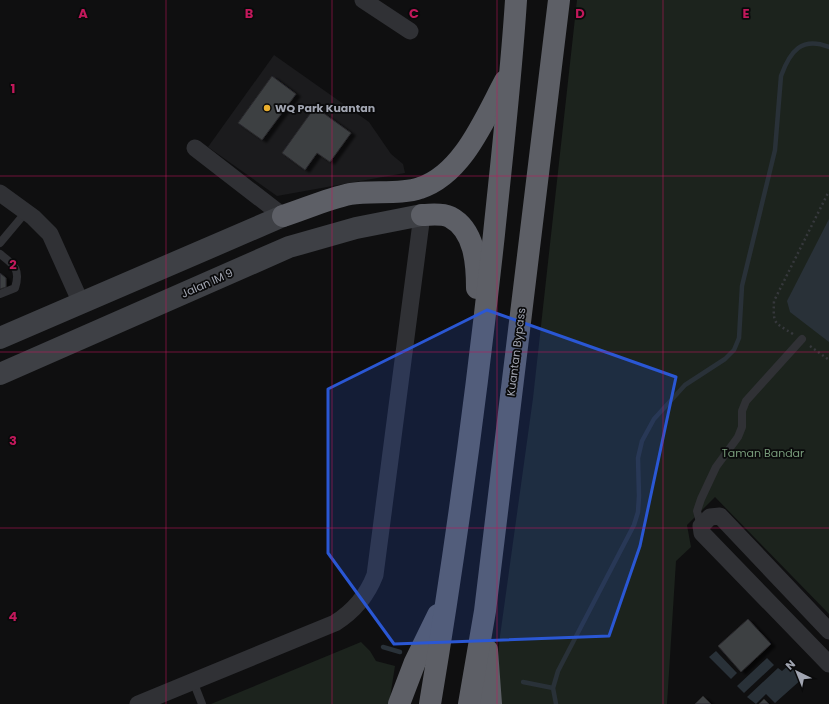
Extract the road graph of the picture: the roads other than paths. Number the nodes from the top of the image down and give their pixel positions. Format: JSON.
{"nodes":[{"id":1,"x":363,"y":0,"type":"edge"},
{"id":2,"x":516,"y":0,"type":"edge"},
{"id":3,"x":559,"y":0,"type":"edge"},
{"id":4,"x":410,"y":31,"type":"dead end"},
{"id":5,"x":511,"y":71,"type":"junction"},
{"id":6,"x":195,"y":148,"type":"dead end"},
{"id":7,"x":0,"y":193,"type":"edge"},
{"id":8,"x":26,"y":212,"type":"junction"},
{"id":9,"x":422,"y":215,"type":"junction"},
{"id":10,"x":283,"y":216,"type":"junction"},
{"id":11,"x":0,"y":243,"type":"edge"},
{"id":12,"x":0,"y":254,"type":"edge"},
{"id":13,"x":0,"y":294,"type":"edge"},
{"id":14,"x":81,"y":303,"type":"junction"},
{"id":15,"x":0,"y":338,"type":"edge"},
{"id":16,"x":802,"y":339,"type":"road end"},
{"id":17,"x":0,"y":374,"type":"edge"},
{"id":18,"x":477,"y":389,"type":"junction"},
{"id":19,"x":701,"y":526,"type":"junction"},
{"id":20,"x":448,"y":593,"type":"junction"},
{"id":21,"x":485,"y":611,"type":"junction"},
{"id":22,"x":829,"y":631,"type":"edge"},
{"id":23,"x":829,"y":664,"type":"edge"},
{"id":24,"x":193,"y":681,"type":"junction"},
{"id":25,"x":138,"y":704,"type":"edge"},
{"id":26,"x":202,"y":704,"type":"edge"},
{"id":27,"x":399,"y":704,"type":"edge"},
{"id":28,"x":430,"y":704,"type":"edge"},
{"id":29,"x":469,"y":704,"type":"edge"},
{"id":30,"x":491,"y":704,"type":"edge"}],
"edges":[{"from":1,"to":4,"type":"street"},
{"from":2,"to":5,"type":"highway"},
{"from":3,"to":21,"type":"highway","name":"Kuantan Bypass"},
{"from":5,"to":10,"type":"highway"},
{"from":5,"to":18,"type":"highway"},
{"from":6,"to":10,"type":"street"},
{"from":7,"to":8,"type":"street"},
{"from":8,"to":11,"type":"lane"},
{"from":8,"to":14,"type":"street"},
{"from":9,"to":17,"type":"street","name":"Jalan IM 9"},
{"from":9,"to":18,"type":"highway"},
{"from":9,"to":24,"type":"street"},
{"from":10,"to":14,"type":"street"},
{"from":12,"to":13,"type":"lane"},
{"from":14,"to":15,"type":"street"},
{"from":16,"to":19,"type":"lane"},
{"from":18,"to":20,"type":"highway"},
{"from":19,"to":22,"type":"street"},
{"from":19,"to":23,"type":"street"},
{"from":20,"to":27,"type":"highway"},
{"from":20,"to":28,"type":"highway"},
{"from":21,"to":29,"type":"highway","name":"Kuantan Bypass"},
{"from":21,"to":30,"type":"highway"},
{"from":24,"to":25,"type":"street"},
{"from":24,"to":26,"type":"lane"}]}
